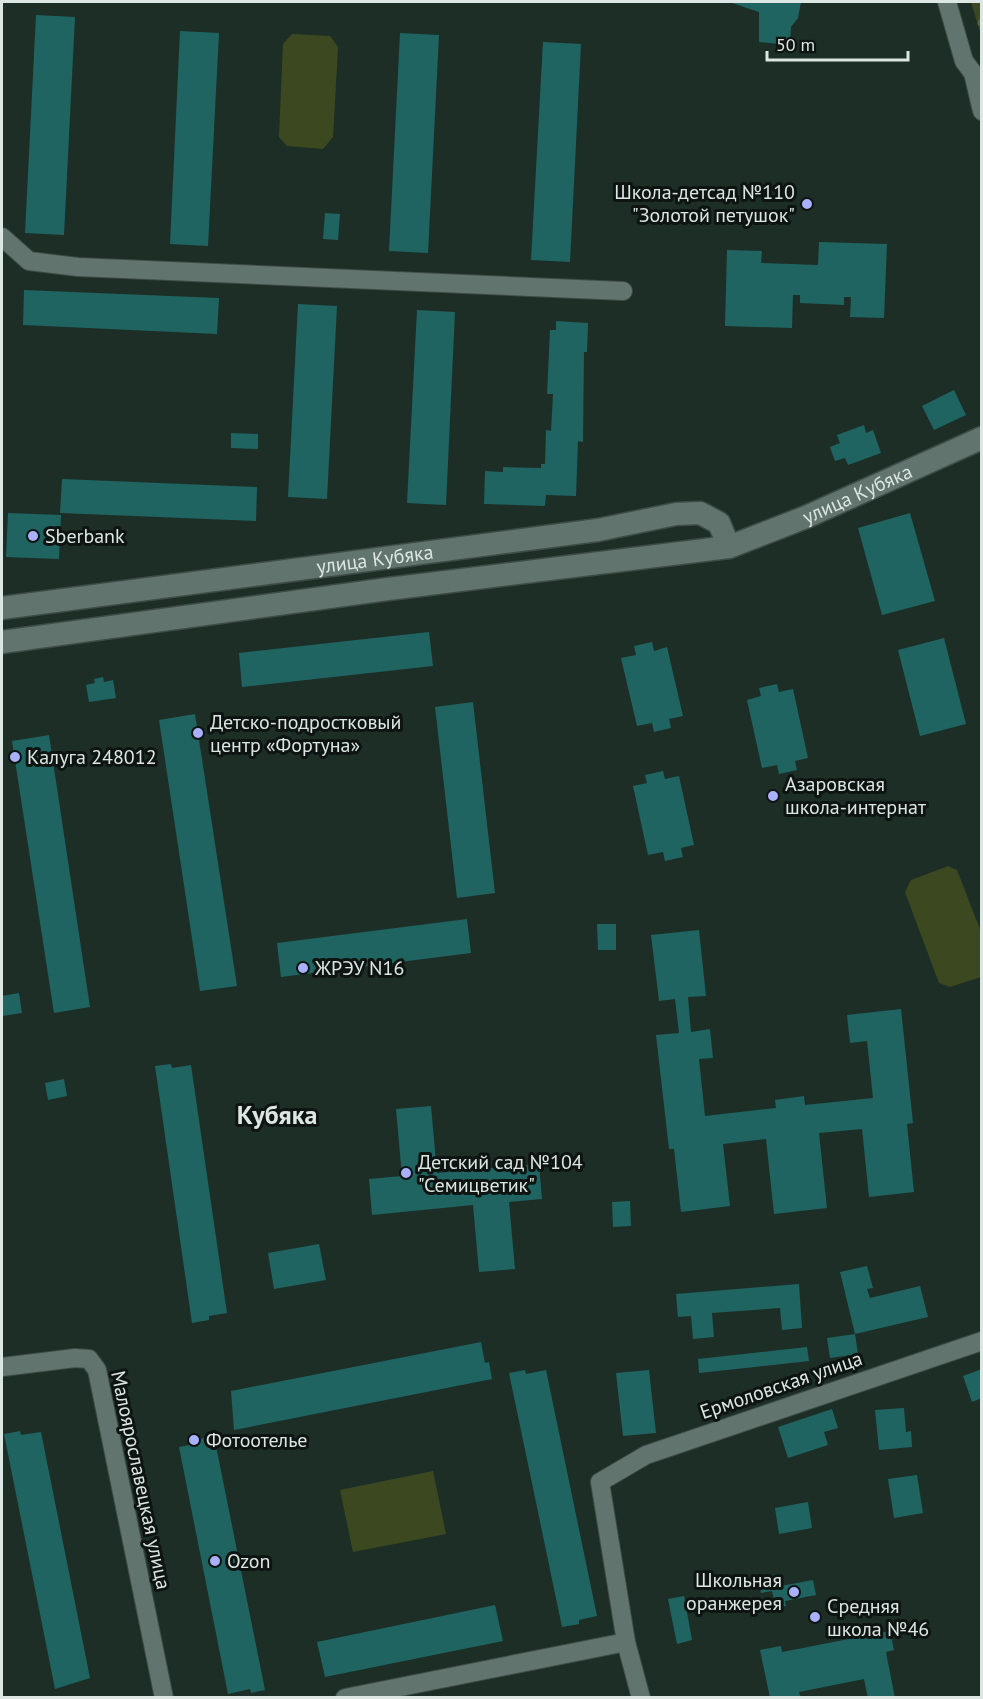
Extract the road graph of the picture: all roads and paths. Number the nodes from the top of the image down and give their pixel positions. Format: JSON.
{"nodes":[{"id":1,"x":947,"y":2,"type":"edge"},
{"id":2,"x":981,"y":111,"type":"edge"},
{"id":3,"x":2,"y":237,"type":"edge"},
{"id":4,"x":623,"y":291,"type":"dead end"},
{"id":5,"x":981,"y":438,"type":"edge"},
{"id":6,"x":729,"y":547,"type":"junction"},
{"id":7,"x":2,"y":608,"type":"edge"},
{"id":8,"x":2,"y":642,"type":"edge"},
{"id":9,"x":981,"y":1341,"type":"edge"},
{"id":10,"x":2,"y":1367,"type":"edge"},
{"id":11,"x":626,"y":1642,"type":"junction"},
{"id":12,"x":164,"y":1698,"type":"edge"},
{"id":13,"x":345,"y":1698,"type":"edge"},
{"id":14,"x":641,"y":1698,"type":"edge"}],
"edges":[{"from":1,"to":2,"type":"street"},
{"from":3,"to":4,"type":"street"},
{"from":5,"to":6,"type":"street","name":"улица Кубяка"},
{"from":6,"to":7,"type":"street","name":"улица Кубяка"},
{"from":6,"to":8,"type":"street","name":"улица Кубяка"},
{"from":9,"to":11,"type":"street","name":"Ермоловская улица"},
{"from":10,"to":12,"type":"street","name":"Малоярославецкая улица"},
{"from":11,"to":13,"type":"street"},
{"from":11,"to":14,"type":"street"}]}
